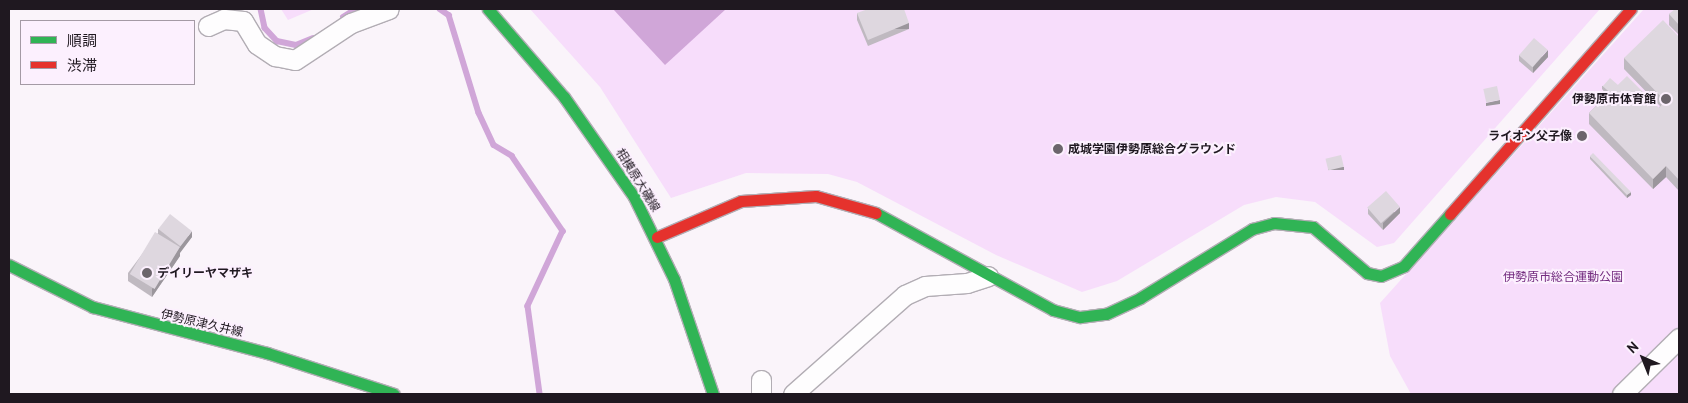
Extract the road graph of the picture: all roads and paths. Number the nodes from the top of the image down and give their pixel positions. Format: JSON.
{"nodes":[{"id":1,"x":389,"y":9,"type":"edge"},
{"id":2,"x":488,"y":9,"type":"edge"},
{"id":3,"x":1631,"y":9,"type":"edge"},
{"id":4,"x":208,"y":26,"type":"dead end"},
{"id":5,"x":657,"y":237,"type":"junction"},
{"id":6,"x":9,"y":265,"type":"edge"},
{"id":7,"x":988,"y":276,"type":"junction"},
{"id":8,"x":1679,"y":338,"type":"edge"},
{"id":9,"x":394,"y":394,"type":"edge"},
{"id":10,"x":713,"y":394,"type":"edge"},
{"id":11,"x":793,"y":394,"type":"edge"},
{"id":12,"x":1622,"y":394,"type":"edge"}],
"edges":[{"from":1,"to":4,"type":"street"},
{"from":2,"to":5,"type":"street","name":"相模原大磯線"},
{"from":3,"to":7,"type":"street"},
{"from":5,"to":7,"type":"street"},
{"from":5,"to":10,"type":"street","name":"相模原大磯線"},
{"from":6,"to":9,"type":"street","name":"伊勢原津久井線"},
{"from":7,"to":11,"type":"street"},
{"from":8,"to":12,"type":"street"}]}
